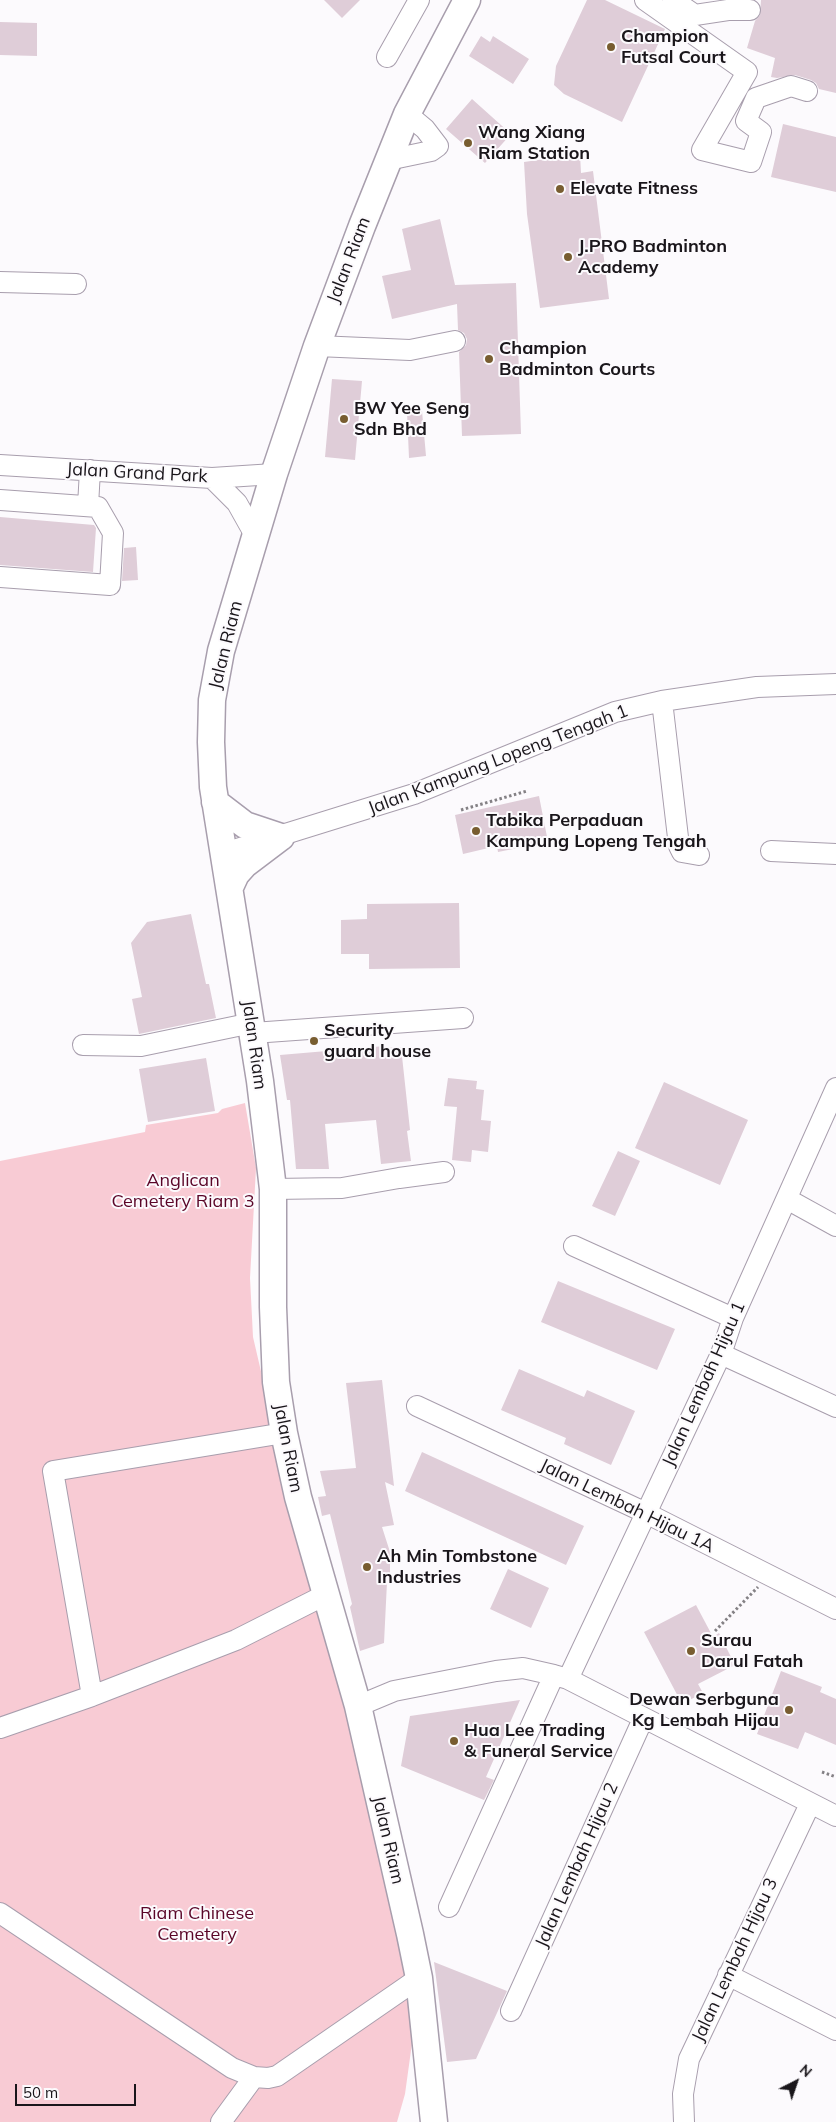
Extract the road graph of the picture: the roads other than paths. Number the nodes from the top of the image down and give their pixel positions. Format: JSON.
{"nodes":[{"id":1,"x":419,"y":0,"type":"edge"},
{"id":2,"x":467,"y":0,"type":"edge"},
{"id":3,"x":662,"y":3,"type":"edge"},
{"id":4,"x":750,"y":10,"type":"dead end"},
{"id":5,"x":387,"y":57,"type":"dead end"},
{"id":6,"x":807,"y":92,"type":"dead end"},
{"id":7,"x":407,"y":114,"type":"junction"},
{"id":8,"x":388,"y":160,"type":"junction"},
{"id":9,"x":0,"y":282,"type":"edge"},
{"id":10,"x":76,"y":284,"type":"dead end"},
{"id":11,"x":455,"y":340,"type":"dead end"},
{"id":12,"x":317,"y":346,"type":"junction"},
{"id":13,"x":0,"y":464,"type":"edge"},
{"id":14,"x":90,"y":470,"type":"junction"},
{"id":15,"x":274,"y":474,"type":"junction"},
{"id":16,"x":212,"y":478,"type":"junction"},
{"id":17,"x":0,"y":500,"type":"edge"},
{"id":18,"x":88,"y":506,"type":"junction"},
{"id":19,"x":256,"y":537,"type":"junction"},
{"id":20,"x":0,"y":578,"type":"edge"},
{"id":21,"x":836,"y":684,"type":"edge"},
{"id":22,"x":662,"y":701,"type":"junction"},
{"id":23,"x":215,"y":802,"type":"junction"},
{"id":24,"x":281,"y":837,"type":"junction"},
{"id":25,"x":771,"y":851,"type":"dead end"},
{"id":26,"x":224,"y":853,"type":"junction"},
{"id":27,"x":836,"y":854,"type":"edge"},
{"id":28,"x":699,"y":855,"type":"dead end"},
{"id":29,"x":230,"y":887,"type":"junction"},
{"id":30,"x":462,"y":1018,"type":"dead end"},
{"id":31,"x":252,"y":1028,"type":"junction"},
{"id":32,"x":83,"y":1045,"type":"dead end"},
{"id":33,"x":836,"y":1088,"type":"edge"},
{"id":34,"x":444,"y":1172,"type":"dead end"},
{"id":35,"x":273,"y":1189,"type":"junction"},
{"id":36,"x":787,"y":1199,"type":"junction"},
{"id":37,"x":836,"y":1226,"type":"edge"},
{"id":38,"x":574,"y":1246,"type":"dead end"},
{"id":39,"x":733,"y":1318,"type":"junction"},
{"id":40,"x":721,"y":1354,"type":"junction"},
{"id":41,"x":416,"y":1406,"type":"dead end"},
{"id":42,"x":836,"y":1407,"type":"edge"},
{"id":43,"x":284,"y":1433,"type":"junction"},
{"id":44,"x":646,"y":1513,"type":"junction"},
{"id":45,"x":327,"y":1594,"type":"junction"},
{"id":46,"x":836,"y":1609,"type":"edge"},
{"id":47,"x":561,"y":1677,"type":"junction"},
{"id":48,"x":92,"y":1696,"type":"junction"},
{"id":49,"x":358,"y":1706,"type":"junction"},
{"id":50,"x":644,"y":1719,"type":"junction"},
{"id":51,"x":0,"y":1728,"type":"edge"},
{"id":52,"x":810,"y":1804,"type":"junction"},
{"id":53,"x":836,"y":1816,"type":"edge"},
{"id":54,"x":449,"y":1907,"type":"dead end"},
{"id":55,"x":0,"y":1913,"type":"edge"},
{"id":56,"x":728,"y":1975,"type":"junction"},
{"id":57,"x":419,"y":1978,"type":"junction"},
{"id":58,"x":511,"y":2011,"type":"dead end"},
{"id":59,"x":836,"y":2030,"type":"edge"},
{"id":60,"x":254,"y":2077,"type":"junction"},
{"id":61,"x":221,"y":2122,"type":"edge"},
{"id":62,"x":434,"y":2122,"type":"edge"},
{"id":63,"x":684,"y":2122,"type":"edge"}],
"edges":[{"from":1,"to":5,"type":"street"},
{"from":2,"to":7,"type":"main road","name":"Jalan Riam"},
{"from":3,"to":4,"type":"street"},
{"from":3,"to":6,"type":"street"},
{"from":7,"to":8,"type":"main road","name":"Jalan Riam"},
{"from":7,"to":8,"type":"street"},
{"from":8,"to":12,"type":"main road","name":"Jalan Riam"},
{"from":9,"to":10,"type":"street"},
{"from":11,"to":12,"type":"street"},
{"from":12,"to":15,"type":"main road","name":"Jalan Riam"},
{"from":13,"to":14,"type":"street","name":"Jalan Grand Park"},
{"from":14,"to":16,"type":"street","name":"Jalan Grand Park"},
{"from":14,"to":18,"type":"street"},
{"from":15,"to":16,"type":"street","name":"Jalan Grand Park"},
{"from":15,"to":19,"type":"main road","name":"Jalan Riam"},
{"from":16,"to":19,"type":"street"},
{"from":17,"to":18,"type":"street"},
{"from":18,"to":20,"type":"street"},
{"from":19,"to":23,"type":"main road","name":"Jalan Riam"},
{"from":21,"to":22,"type":"street","name":"Jalan Kampung Lopeng Tengah 1"},
{"from":22,"to":24,"type":"street","name":"Jalan Kampung Lopeng Tengah 1"},
{"from":22,"to":28,"type":"street"},
{"from":23,"to":24,"type":"main road"},
{"from":23,"to":26,"type":"main road","name":"Jalan Riam"},
{"from":24,"to":26,"type":"street","name":"Jalan Kampung Lopeng Tengah 1"},
{"from":24,"to":29,"type":"main road"},
{"from":25,"to":27,"type":"street"},
{"from":26,"to":29,"type":"main road","name":"Jalan Riam"},
{"from":29,"to":31,"type":"main road","name":"Jalan Riam"},
{"from":30,"to":31,"type":"street"},
{"from":31,"to":32,"type":"street"},
{"from":31,"to":35,"type":"main road","name":"Jalan Riam"},
{"from":33,"to":36,"type":"street","name":"Jalan Lembah Hijau 1"},
{"from":34,"to":35,"type":"street"},
{"from":35,"to":43,"type":"main road","name":"Jalan Riam"},
{"from":36,"to":37,"type":"street"},
{"from":36,"to":39,"type":"street","name":"Jalan Lembah Hijau 1"},
{"from":38,"to":39,"type":"street"},
{"from":39,"to":40,"type":"street","name":"Jalan Lembah Hijau 1"},
{"from":40,"to":42,"type":"street"},
{"from":40,"to":44,"type":"street","name":"Jalan Lembah Hijau 1"},
{"from":41,"to":44,"type":"street","name":"Jalan Lembah Hijau 1A"},
{"from":43,"to":45,"type":"main road","name":"Jalan Riam"},
{"from":43,"to":48,"type":"street"},
{"from":44,"to":46,"type":"street","name":"Jalan Lembah Hijau 1A"},
{"from":44,"to":47,"type":"street","name":"Jalan Lembah Hijau 1"},
{"from":45,"to":48,"type":"street"},
{"from":45,"to":49,"type":"main road","name":"Jalan Riam"},
{"from":47,"to":49,"type":"street"},
{"from":47,"to":50,"type":"street"},
{"from":47,"to":54,"type":"street","name":"Jalan Lembah Hijau 1"},
{"from":48,"to":51,"type":"street"},
{"from":49,"to":57,"type":"main road","name":"Jalan Riam"},
{"from":50,"to":52,"type":"street"},
{"from":50,"to":58,"type":"street","name":"Jalan Lembah Hijau 2"},
{"from":52,"to":53,"type":"street"},
{"from":52,"to":56,"type":"street","name":"Jalan Lembah Hijau 3"},
{"from":55,"to":60,"type":"street"},
{"from":56,"to":59,"type":"street"},
{"from":56,"to":63,"type":"street","name":"Jalan Lembah Hijau 3"},
{"from":57,"to":60,"type":"street"},
{"from":57,"to":62,"type":"main road","name":"Jalan Riam"},
{"from":60,"to":61,"type":"street"}]}
